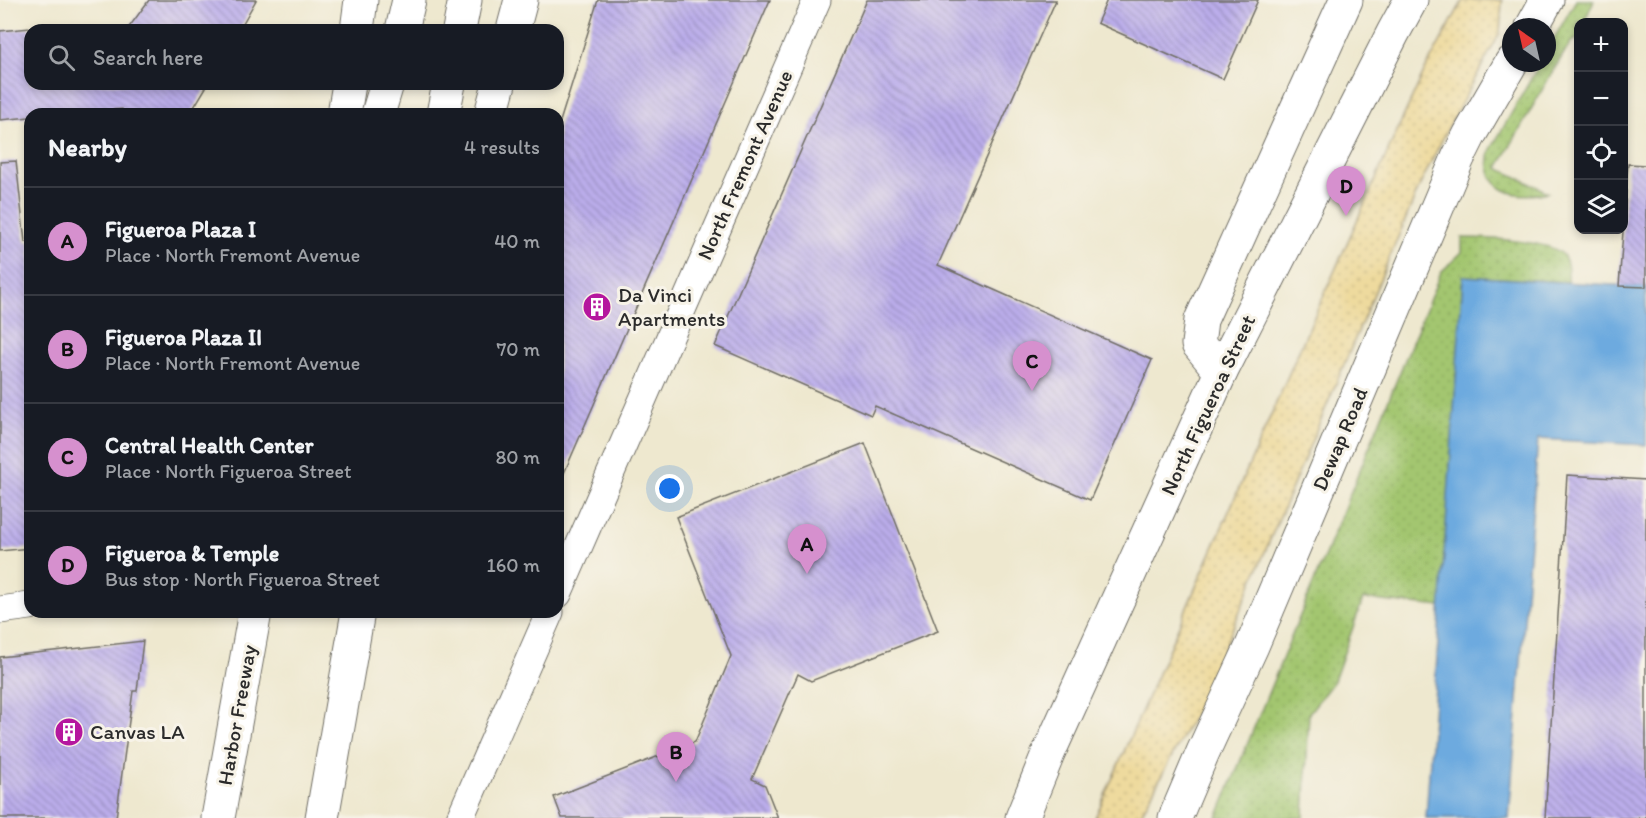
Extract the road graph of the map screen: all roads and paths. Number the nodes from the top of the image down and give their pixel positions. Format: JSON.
{"nodes":[{"id":1,"x":340,"y":0,"type":"edge"},
{"id":2,"x":361,"y":0,"type":"edge"},
{"id":3,"x":409,"y":0,"type":"edge"},
{"id":4,"x":465,"y":0,"type":"edge"},
{"id":5,"x":521,"y":0,"type":"edge"},
{"id":6,"x":817,"y":0,"type":"edge"},
{"id":7,"x":1346,"y":0,"type":"edge"},
{"id":8,"x":1411,"y":0,"type":"edge"},
{"id":9,"x":338,"y":24,"type":"edge"},
{"id":10,"x":358,"y":24,"type":"edge"},
{"id":11,"x":403,"y":24,"type":"edge"},
{"id":12,"x":460,"y":24,"type":"edge"},
{"id":13,"x":515,"y":24,"type":"edge"},
{"id":14,"x":1506,"y":72,"type":"edge"},
{"id":15,"x":332,"y":90,"type":"edge"},
{"id":16,"x":348,"y":90,"type":"edge"},
{"id":17,"x":385,"y":90,"type":"edge"},
{"id":18,"x":448,"y":90,"type":"edge"},
{"id":19,"x":497,"y":90,"type":"edge"},
{"id":20,"x":331,"y":108,"type":"edge"},
{"id":21,"x":345,"y":108,"type":"edge"},
{"id":22,"x":380,"y":108,"type":"edge"},
{"id":23,"x":444,"y":108,"type":"edge"},
{"id":24,"x":493,"y":108,"type":"edge"},
{"id":25,"x":1221,"y":372,"type":"junction"},
{"id":26,"x":564,"y":580,"type":"edge"},
{"id":27,"x":24,"y":607,"type":"edge"},
{"id":28,"x":0,"y":610,"type":"edge"},
{"id":29,"x":254,"y":618,"type":"edge"},
{"id":30,"x":357,"y":618,"type":"edge"},
{"id":31,"x":547,"y":618,"type":"edge"},
{"id":32,"x":218,"y":818,"type":"edge"},
{"id":33,"x":321,"y":818,"type":"edge"},
{"id":34,"x":460,"y":818,"type":"edge"},
{"id":35,"x":1022,"y":818,"type":"edge"},
{"id":36,"x":1175,"y":818,"type":"edge"}],
"edges":[{"from":1,"to":9,"type":"main road"},
{"from":2,"to":10,"type":"main road"},
{"from":3,"to":11,"type":"main road"},
{"from":4,"to":12,"type":"main road"},
{"from":5,"to":13,"type":"main road"},
{"from":6,"to":26,"type":"street","name":"North Fremont Avenue"},
{"from":7,"to":25,"type":"main road"},
{"from":8,"to":25,"type":"main road","name":"North Figueroa Street"},
{"from":14,"to":36,"type":"main road","name":"Dewap Road"},
{"from":15,"to":20,"type":"main road"},
{"from":16,"to":21,"type":"main road"},
{"from":17,"to":22,"type":"main road"},
{"from":18,"to":23,"type":"main road"},
{"from":19,"to":24,"type":"main road"},
{"from":25,"to":35,"type":"main road","name":"North Figueroa Street"},
{"from":27,"to":28,"type":"street"},
{"from":29,"to":32,"type":"main road","name":"Harbor Freeway"},
{"from":30,"to":33,"type":"main road"},
{"from":31,"to":34,"type":"street"}]}
